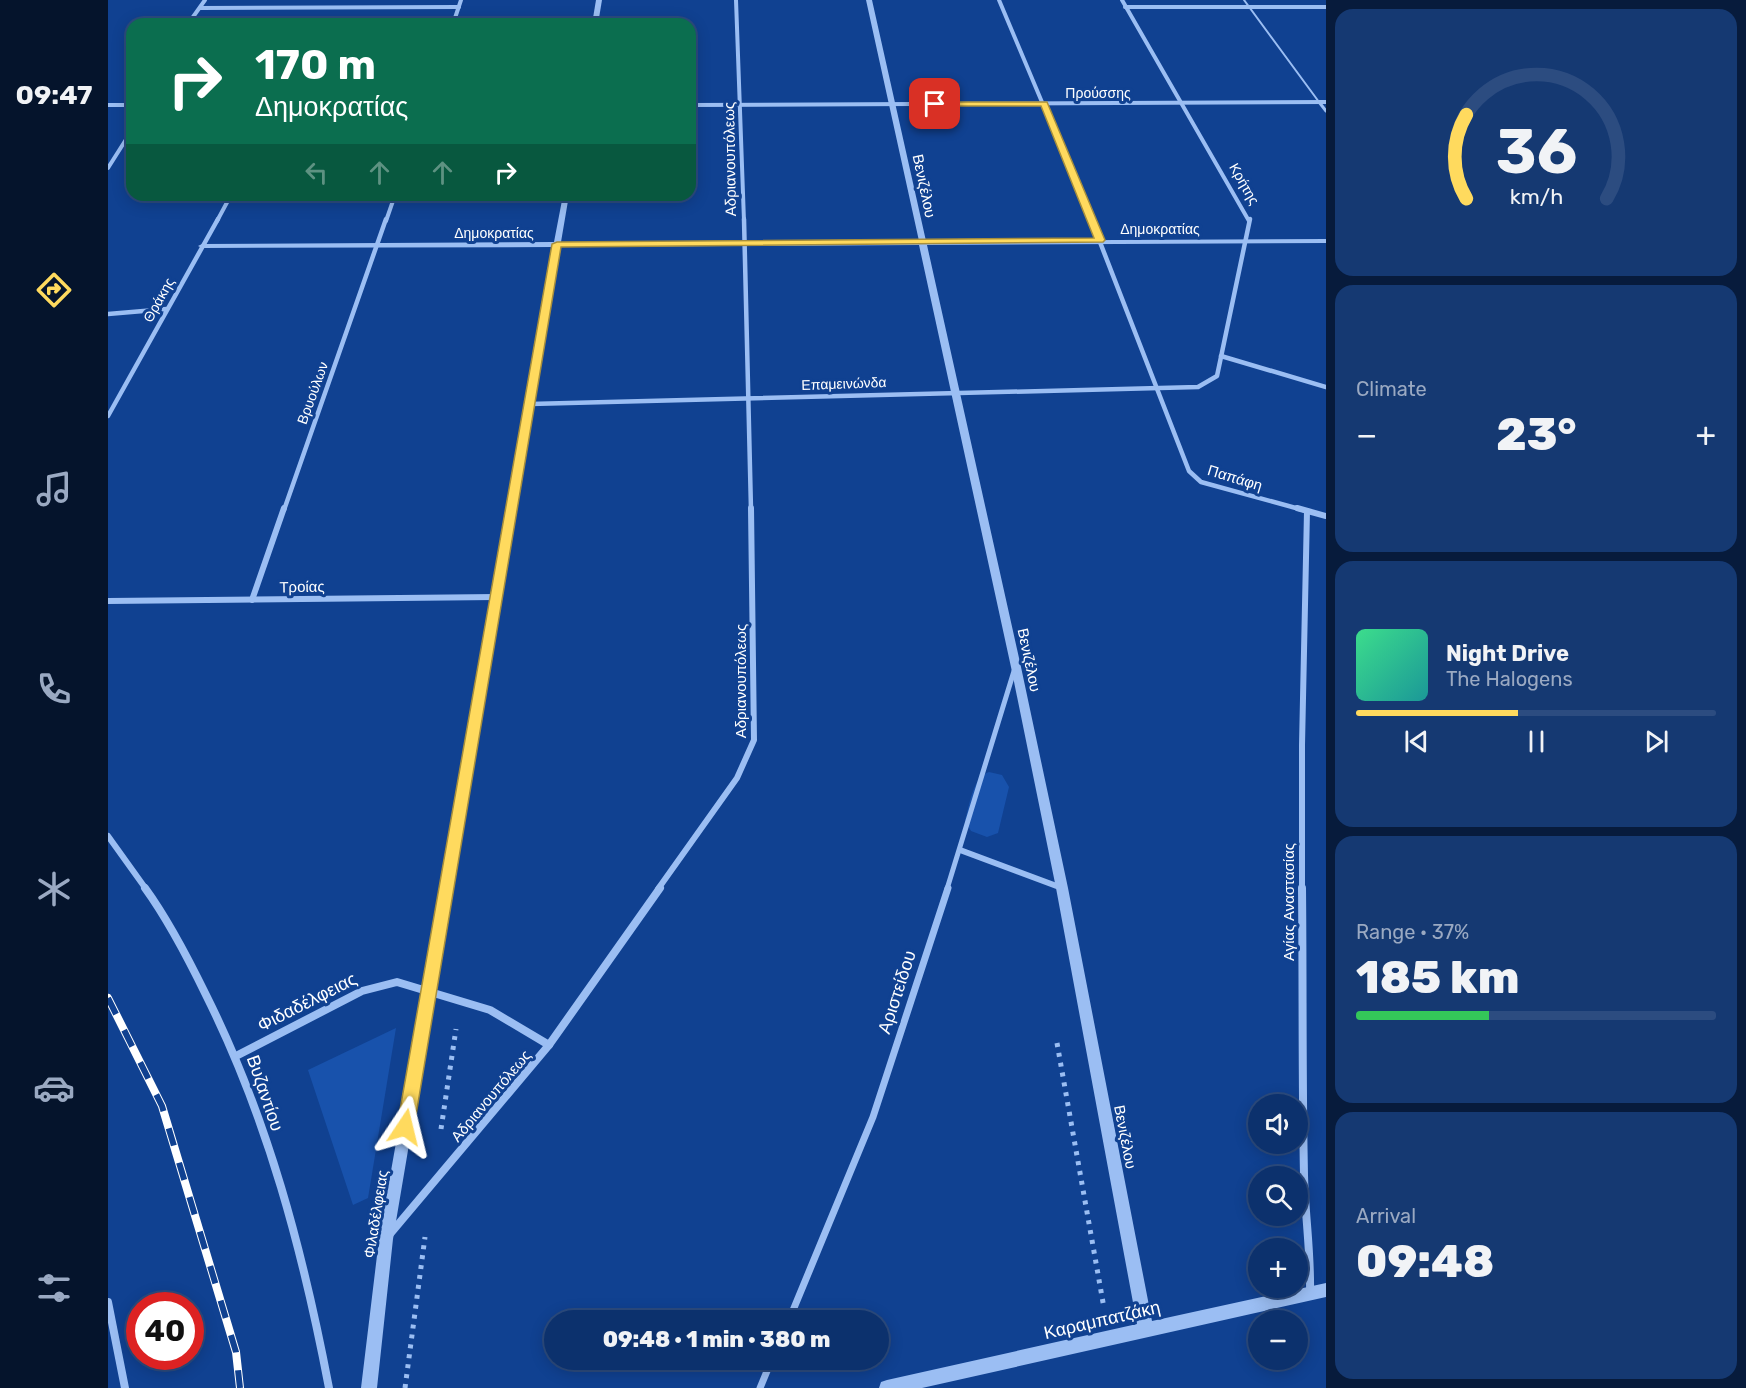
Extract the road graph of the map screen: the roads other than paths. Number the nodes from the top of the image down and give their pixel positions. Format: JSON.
{"nodes":[{"id":1,"x":205,"y":0,"type":"edge"},
{"id":2,"x":338,"y":0,"type":"edge"},
{"id":3,"x":462,"y":0,"type":"edge"},
{"id":4,"x":599,"y":0,"type":"edge"},
{"id":5,"x":736,"y":0,"type":"edge"},
{"id":6,"x":869,"y":0,"type":"edge"},
{"id":7,"x":999,"y":0,"type":"edge"},
{"id":8,"x":1122,"y":0,"type":"edge"},
{"id":9,"x":1244,"y":0,"type":"edge"},
{"id":10,"x":1323,"y":0,"type":"edge"},
{"id":11,"x":1326,"y":5,"type":"edge"},
{"id":12,"x":334,"y":7,"type":"junction"},
{"id":13,"x":459,"y":7,"type":"junction"},
{"id":14,"x":1125,"y":7,"type":"junction"},
{"id":15,"x":1250,"y":7,"type":"junction"},
{"id":16,"x":200,"y":8,"type":"junction"},
{"id":17,"x":192,"y":18,"type":"edge"},
{"id":18,"x":455,"y":18,"type":"edge"},
{"id":19,"x":596,"y":18,"type":"edge"},
{"id":20,"x":1318,"y":102,"type":"junction"},
{"id":21,"x":1326,"y":102,"type":"edge"},
{"id":22,"x":1044,"y":103,"type":"junction"},
{"id":23,"x":1183,"y":103,"type":"junction"},
{"id":24,"x":126,"y":104,"type":"edge"},
{"id":25,"x":741,"y":104,"type":"junction"},
{"id":26,"x":891,"y":104,"type":"junction"},
{"id":27,"x":108,"y":105,"type":"edge"},
{"id":28,"x":696,"y":105,"type":"edge"},
{"id":29,"x":1326,"y":111,"type":"edge"},
{"id":30,"x":126,"y":140,"type":"edge"},
{"id":31,"x":108,"y":168,"type":"edge"},
{"id":32,"x":228,"y":201,"type":"edge"},
{"id":33,"x":393,"y":201,"type":"edge"},
{"id":34,"x":565,"y":201,"type":"edge"},
{"id":35,"x":1100,"y":240,"type":"junction"},
{"id":36,"x":1246,"y":241,"type":"junction"},
{"id":37,"x":1326,"y":241,"type":"edge"},
{"id":38,"x":921,"y":243,"type":"junction"},
{"id":39,"x":557,"y":244,"type":"junction"},
{"id":40,"x":744,"y":244,"type":"junction"},
{"id":41,"x":379,"y":245,"type":"junction"},
{"id":42,"x":202,"y":246,"type":"junction"},
{"id":43,"x":167,"y":309,"type":"junction"},
{"id":44,"x":108,"y":314,"type":"edge"},
{"id":45,"x":1221,"y":356,"type":"junction"},
{"id":46,"x":1326,"y":387,"type":"edge"},
{"id":47,"x":1159,"y":389,"type":"junction"},
{"id":48,"x":955,"y":394,"type":"junction"},
{"id":49,"x":750,"y":399,"type":"junction"},
{"id":50,"x":530,"y":404,"type":"junction"},
{"id":51,"x":108,"y":416,"type":"edge"},
{"id":52,"x":1307,"y":511,"type":"junction"},
{"id":53,"x":1326,"y":516,"type":"edge"},
{"id":54,"x":496,"y":597,"type":"junction"},
{"id":55,"x":252,"y":600,"type":"junction"},
{"id":56,"x":108,"y":601,"type":"edge"},
{"id":57,"x":1016,"y":667,"type":"junction"},
{"id":58,"x":108,"y":836,"type":"edge"},
{"id":59,"x":960,"y":850,"type":"junction"},
{"id":60,"x":1062,"y":888,"type":"junction"},
{"id":61,"x":429,"y":992,"type":"junction"},
{"id":62,"x":549,"y":1045,"type":"junction"},
{"id":63,"x":236,"y":1056,"type":"junction"},
{"id":64,"x":386,"y":1239,"type":"junction"},
{"id":65,"x":1326,"y":1290,"type":"edge"},
{"id":66,"x":1310,"y":1294,"type":"junction"},
{"id":67,"x":108,"y":1302,"type":"edge"},
{"id":68,"x":793,"y":1310,"type":"edge"},
{"id":69,"x":1146,"y":1330,"type":"junction"},
{"id":70,"x":767,"y":1370,"type":"edge"},
{"id":71,"x":125,"y":1388,"type":"edge"},
{"id":72,"x":329,"y":1388,"type":"edge"},
{"id":73,"x":369,"y":1388,"type":"edge"},
{"id":74,"x":760,"y":1388,"type":"edge"},
{"id":75,"x":887,"y":1388,"type":"edge"}],
"edges":[{"from":1,"to":16,"type":"street"},
{"from":2,"to":12,"type":"street"},
{"from":3,"to":13,"type":"street"},
{"from":4,"to":19,"type":"street"},
{"from":5,"to":25,"type":"street","name":"Αδριανουπόλεως"},
{"from":6,"to":26,"type":"street","name":"Βενιζέλου"},
{"from":7,"to":22,"type":"street","name":"Παπάφη"},
{"from":8,"to":14,"type":"street","name":"Κρήτης"},
{"from":9,"to":15,"type":"lane"},
{"from":10,"to":11,"type":"street"},
{"from":11,"to":15,"type":"street"},
{"from":12,"to":13,"type":"street"},
{"from":12,"to":16,"type":"street"},
{"from":13,"to":18,"type":"street"},
{"from":14,"to":15,"type":"street"},
{"from":14,"to":23,"type":"street","name":"Κρήτης"},
{"from":15,"to":20,"type":"lane"},
{"from":16,"to":17,"type":"street"},
{"from":20,"to":21,"type":"street","name":"Προύσσης"},
{"from":20,"to":23,"type":"street","name":"Προύσσης"},
{"from":20,"to":29,"type":"street"},
{"from":22,"to":23,"type":"street","name":"Προύσσης"},
{"from":22,"to":26,"type":"street","name":"Προύσσης"},
{"from":22,"to":35,"type":"street","name":"Παπάφη"},
{"from":23,"to":36,"type":"street","name":"Κρήτης"},
{"from":24,"to":27,"type":"street"},
{"from":25,"to":26,"type":"street","name":"Προύσσης"},
{"from":25,"to":28,"type":"street","name":"Προύσσης"},
{"from":25,"to":40,"type":"street","name":"Αδριανουπόλεως"},
{"from":26,"to":38,"type":"street","name":"Βενιζέλου"},
{"from":30,"to":31,"type":"street"},
{"from":32,"to":42,"type":"street","name":"Θράκης"},
{"from":33,"to":41,"type":"street","name":"Βρυούλων"},
{"from":34,"to":39,"type":"street","name":"Φιλαδέλφειας"},
{"from":35,"to":36,"type":"street","name":"Δημοκρατίας"},
{"from":35,"to":38,"type":"street","name":"Δημοκρατίας"},
{"from":35,"to":47,"type":"street","name":"Παπάφη"},
{"from":36,"to":37,"type":"street","name":"Δημοκρατίας"},
{"from":36,"to":45,"type":"street","name":"Κρήτης"},
{"from":38,"to":40,"type":"street","name":"Δημοκρατίας"},
{"from":38,"to":48,"type":"street","name":"Βενιζέλου"},
{"from":39,"to":40,"type":"street","name":"Δημοκρατίας"},
{"from":39,"to":41,"type":"street","name":"Δημοκρατίας"},
{"from":39,"to":50,"type":"street","name":"Φιλαδέλφειας"},
{"from":40,"to":49,"type":"street","name":"Αδριανουπόλεως"},
{"from":41,"to":42,"type":"street","name":"Δημοκρατίας"},
{"from":41,"to":55,"type":"street","name":"Βρυούλων"},
{"from":42,"to":43,"type":"street","name":"Θράκης"},
{"from":43,"to":44,"type":"street"},
{"from":43,"to":51,"type":"street","name":"Θράκης"},
{"from":45,"to":46,"type":"street"},
{"from":45,"to":47,"type":"street","name":"Κρήτης"},
{"from":47,"to":48,"type":"street","name":"Επαμεινώνδα"},
{"from":47,"to":52,"type":"street","name":"Παπάφη"},
{"from":48,"to":49,"type":"street","name":"Επαμεινώνδα"},
{"from":48,"to":57,"type":"street","name":"Βενιζέλου"},
{"from":49,"to":50,"type":"street","name":"Επαμεινώνδα"},
{"from":49,"to":62,"type":"street","name":"Αδριανουπόλεως"},
{"from":50,"to":54,"type":"street","name":"Φιλαδέλφειας"},
{"from":52,"to":53,"type":"street","name":"Παπάφη"},
{"from":52,"to":66,"type":"street","name":"Αγίας Αναστασίας"},
{"from":54,"to":55,"type":"street","name":"Τροίας"},
{"from":54,"to":61,"type":"street","name":"Φιλαδέλφειας"},
{"from":55,"to":56,"type":"street","name":"Τροίας"},
{"from":57,"to":59,"type":"street","name":"Αριστείδου"},
{"from":57,"to":60,"type":"street","name":"Βενιζέλου"},
{"from":58,"to":63,"type":"street","name":"Βυζαντίου"},
{"from":59,"to":60,"type":"street"},
{"from":59,"to":68,"type":"street","name":"Αριστείδου"},
{"from":60,"to":69,"type":"street","name":"Βενιζέλου"},
{"from":61,"to":62,"type":"street","name":"Φιδαδέλφειας"},
{"from":61,"to":63,"type":"street","name":"Φιδαδέλφειας"},
{"from":61,"to":64,"type":"street","name":"Φιλαδέλφειας"},
{"from":62,"to":64,"type":"street","name":"Αδριανουπόλεως"},
{"from":63,"to":72,"type":"street","name":"Βυζαντίου"},
{"from":64,"to":73,"type":"street","name":"Φιλαδέλφειας"},
{"from":65,"to":66,"type":"street","name":"Καραμπατζάκη"},
{"from":66,"to":69,"type":"street","name":"Καραμπατζάκη"},
{"from":67,"to":71,"type":"street"},
{"from":69,"to":75,"type":"street","name":"Καραμπατζάκη"},
{"from":70,"to":74,"type":"street"}]}
